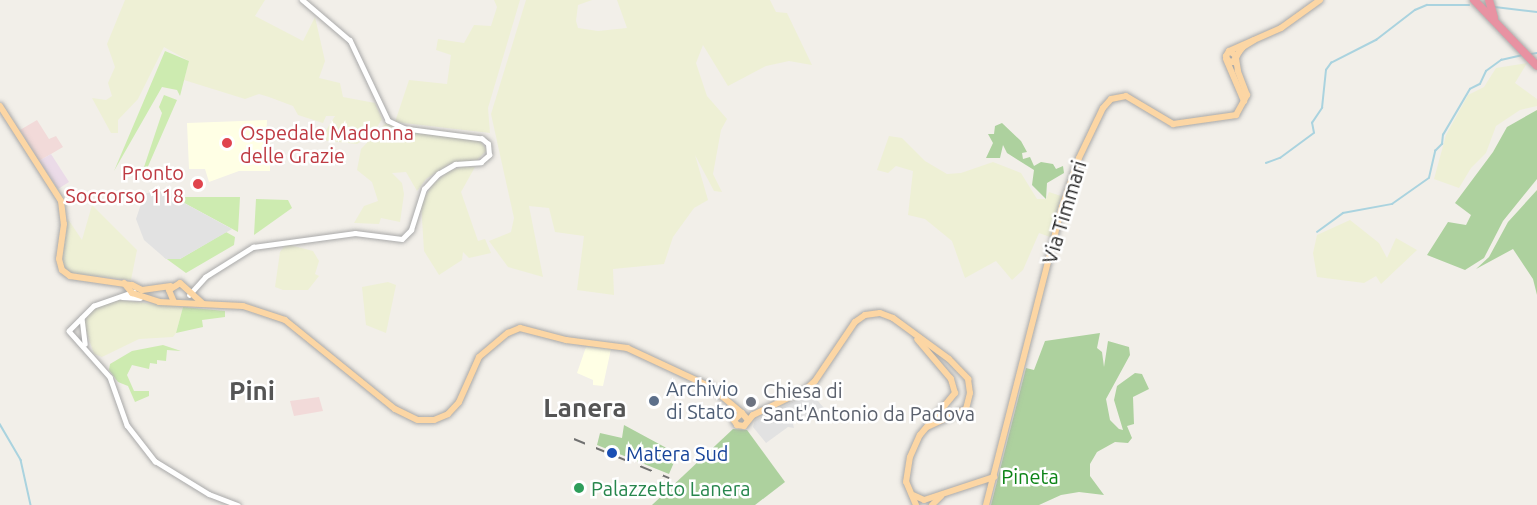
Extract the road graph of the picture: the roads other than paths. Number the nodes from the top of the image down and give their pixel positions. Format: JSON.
{"nodes":[{"id":1,"x":302,"y":0,"type":"edge"},
{"id":2,"x":1320,"y":0,"type":"edge"},
{"id":3,"x":1474,"y":0,"type":"edge"},
{"id":4,"x":1489,"y":0,"type":"edge"},
{"id":5,"x":1511,"y":39,"type":"junction"},
{"id":6,"x":1254,"y":40,"type":"junction"},
{"id":7,"x":1229,"y":51,"type":"junction"},
{"id":8,"x":1236,"y":58,"type":"junction"},
{"id":9,"x":1226,"y":59,"type":"junction"},
{"id":10,"x":1537,"y":66,"type":"edge"},
{"id":11,"x":1245,"y":104,"type":"junction"},
{"id":12,"x":0,"y":106,"type":"edge"},
{"id":13,"x":124,"y":284,"type":"junction"},
{"id":14,"x":185,"y":285,"type":"junction"},
{"id":15,"x":198,"y":285,"type":"junction"},
{"id":16,"x":171,"y":286,"type":"junction"},
{"id":17,"x":142,"y":290,"type":"junction"},
{"id":18,"x":132,"y":293,"type":"junction"},
{"id":19,"x":189,"y":295,"type":"junction"},
{"id":20,"x":113,"y":298,"type":"junction"},
{"id":21,"x":147,"y":299,"type":"junction"},
{"id":22,"x":178,"y":303,"type":"junction"},
{"id":23,"x":203,"y":304,"type":"junction"},
{"id":24,"x":81,"y":318,"type":"junction"},
{"id":25,"x":73,"y":324,"type":"junction"},
{"id":26,"x":81,"y":328,"type":"junction"},
{"id":27,"x":908,"y":330,"type":"junction"},
{"id":28,"x":73,"y":335,"type":"junction"},
{"id":29,"x":88,"y":350,"type":"junction"},
{"id":30,"x":927,"y":427,"type":"junction"},
{"id":31,"x":907,"y":475,"type":"junction"},
{"id":32,"x":995,"y":476,"type":"junction"},
{"id":33,"x":984,"y":482,"type":"junction"},
{"id":34,"x":990,"y":491,"type":"junction"},
{"id":35,"x":947,"y":493,"type":"junction"},
{"id":36,"x":238,"y":505,"type":"edge"},
{"id":37,"x":916,"y":505,"type":"edge"},
{"id":38,"x":932,"y":505,"type":"edge"},
{"id":39,"x":986,"y":505,"type":"edge"}],
"edges":[{"from":1,"to":15,"type":"street"},
{"from":2,"to":6,"type":"main road"},
{"from":3,"to":5,"type":"highway"},
{"from":4,"to":5,"type":"highway"},
{"from":5,"to":10,"type":"highway"},
{"from":6,"to":7,"type":"main road"},
{"from":6,"to":8,"type":"main road"},
{"from":7,"to":8,"type":"main road"},
{"from":7,"to":9,"type":"main road"},
{"from":8,"to":9,"type":"main road"},
{"from":8,"to":11,"type":"main road"},
{"from":9,"to":11,"type":"main road"},
{"from":11,"to":32,"type":"main road","name":"Via Timmari"},
{"from":12,"to":13,"type":"main road"},
{"from":13,"to":17,"type":"main road"},
{"from":13,"to":18,"type":"main road"},
{"from":14,"to":15,"type":"street"},
{"from":14,"to":16,"type":"main road"},
{"from":14,"to":19,"type":"main road"},
{"from":15,"to":19,"type":"street"},
{"from":16,"to":17,"type":"main road"},
{"from":16,"to":22,"type":"main road"},
{"from":17,"to":18,"type":"street"},
{"from":18,"to":20,"type":"street"},
{"from":18,"to":21,"type":"main road"},
{"from":19,"to":22,"type":"main road"},
{"from":19,"to":23,"type":"main road"},
{"from":20,"to":21,"type":"street"},
{"from":20,"to":24,"type":"street"},
{"from":21,"to":22,"type":"main road"},
{"from":22,"to":23,"type":"main road"},
{"from":23,"to":27,"type":"main road"},
{"from":24,"to":25,"type":"street"},
{"from":24,"to":26,"type":"street"},
{"from":25,"to":26,"type":"street"},
{"from":25,"to":28,"type":"street"},
{"from":26,"to":28,"type":"street"},
{"from":26,"to":29,"type":"street"},
{"from":27,"to":30,"type":"main road"},
{"from":27,"to":30,"type":"main road"},
{"from":28,"to":29,"type":"street"},
{"from":29,"to":36,"type":"street"},
{"from":30,"to":31,"type":"main road"},
{"from":31,"to":35,"type":"main road"},
{"from":31,"to":37,"type":"main road"},
{"from":32,"to":33,"type":"main road"},
{"from":32,"to":34,"type":"main road","name":"Via Timmari"},
{"from":33,"to":34,"type":"main road"},
{"from":33,"to":35,"type":"main road"},
{"from":34,"to":39,"type":"main road","name":"Via Timmari"},
{"from":35,"to":38,"type":"main road"}]}
